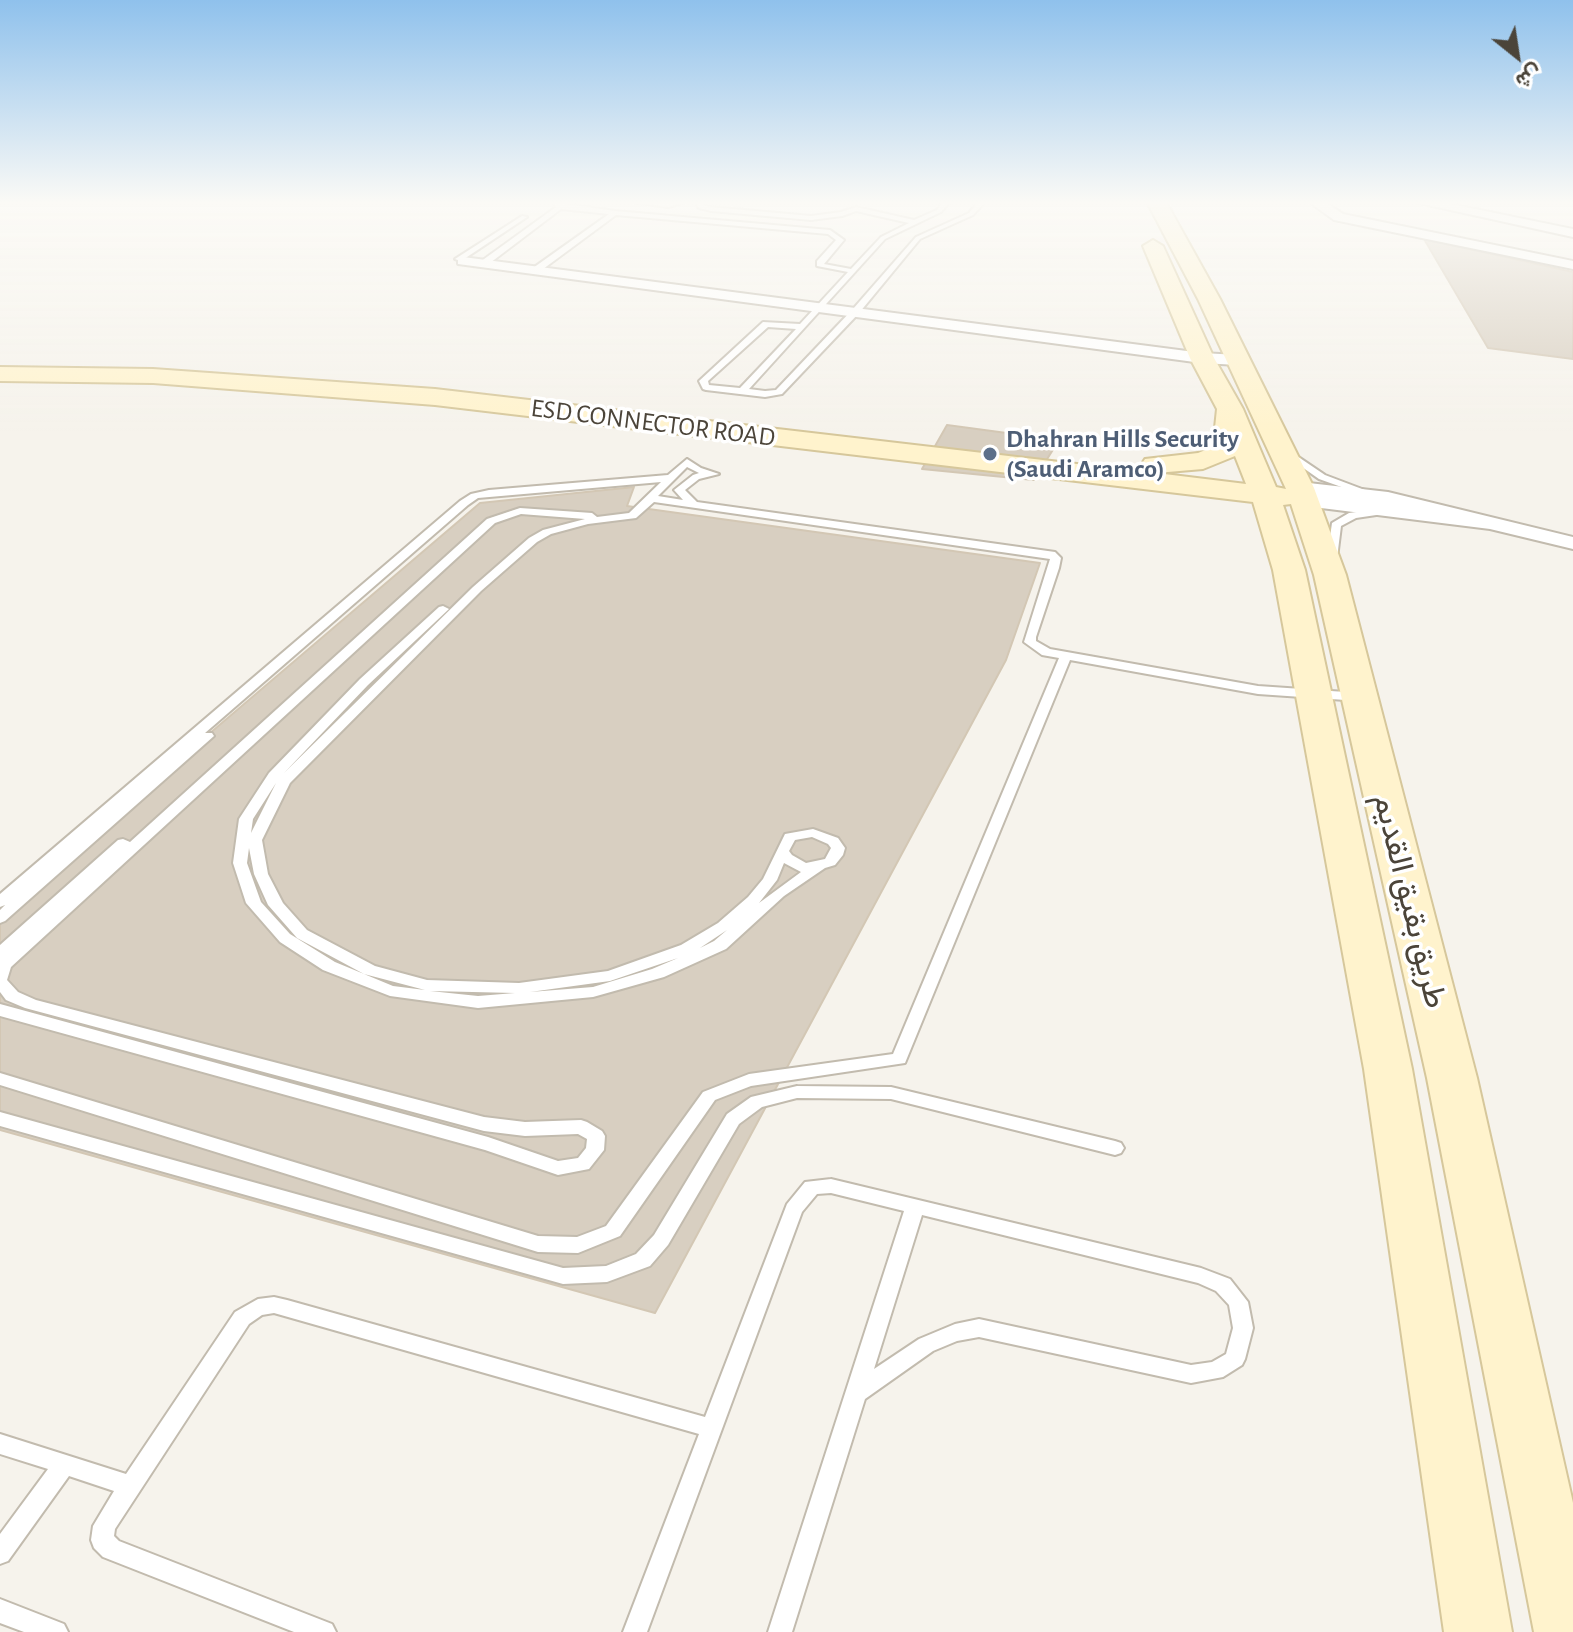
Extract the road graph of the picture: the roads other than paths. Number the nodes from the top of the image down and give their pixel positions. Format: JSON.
{"nodes":[{"id":1,"x":601,"y":278,"type":"edge"},
{"id":2,"x":847,"y":278,"type":"edge"},
{"id":3,"x":884,"y":278,"type":"edge"},
{"id":4,"x":1175,"y":278,"type":"edge"},
{"id":5,"x":1187,"y":278,"type":"edge"},
{"id":6,"x":822,"y":306,"type":"junction"},
{"id":7,"x":856,"y":311,"type":"junction"},
{"id":8,"x":802,"y":327,"type":"junction"},
{"id":9,"x":1220,"y":359,"type":"junction"},
{"id":10,"x":0,"y":361,"type":"edge"},
{"id":11,"x":0,"y":374,"type":"edge"},
{"id":12,"x":1230,"y":409,"type":"junction"},
{"id":13,"x":738,"y":414,"type":"junction"},
{"id":14,"x":1152,"y":465,"type":"junction"},
{"id":15,"x":1106,"y":476,"type":"junction"},
{"id":16,"x":665,"y":481,"type":"junction"},
{"id":17,"x":1282,"y":482,"type":"junction"},
{"id":18,"x":651,"y":499,"type":"junction"},
{"id":19,"x":1394,"y":505,"type":"junction"},
{"id":20,"x":696,"y":506,"type":"junction"},
{"id":21,"x":592,"y":516,"type":"junction"},
{"id":22,"x":632,"y":516,"type":"junction"},
{"id":23,"x":1573,"y":543,"type":"edge"},
{"id":24,"x":1283,"y":551,"type":"junction"},
{"id":25,"x":1330,"y":575,"type":"junction"},
{"id":26,"x":1066,"y":656,"type":"junction"},
{"id":27,"x":1314,"y":694,"type":"junction"},
{"id":28,"x":1361,"y":697,"type":"junction"},
{"id":29,"x":782,"y":851,"type":"junction"},
{"id":30,"x":819,"y":866,"type":"junction"},
{"id":31,"x":0,"y":902,"type":"edge"},
{"id":32,"x":0,"y":918,"type":"edge"},
{"id":33,"x":0,"y":954,"type":"edge"},
{"id":34,"x":0,"y":980,"type":"edge"},
{"id":35,"x":0,"y":1010,"type":"edge"},
{"id":36,"x":0,"y":1079,"type":"edge"},
{"id":37,"x":0,"y":1119,"type":"edge"},
{"id":38,"x":1115,"y":1148,"type":"dead end"},
{"id":39,"x":915,"y":1207,"type":"junction"},
{"id":40,"x":856,"y":1393,"type":"junction"},
{"id":41,"x":711,"y":1428,"type":"junction"},
{"id":42,"x":0,"y":1444,"type":"edge"},
{"id":43,"x":64,"y":1465,"type":"junction"},
{"id":44,"x":130,"y":1486,"type":"junction"},
{"id":45,"x":0,"y":1553,"type":"edge"},
{"id":46,"x":0,"y":1611,"type":"edge"},
{"id":47,"x":56,"y":1632,"type":"edge"},
{"id":48,"x":324,"y":1632,"type":"edge"},
{"id":49,"x":635,"y":1632,"type":"edge"},
{"id":50,"x":780,"y":1632,"type":"edge"},
{"id":51,"x":1478,"y":1632,"type":"edge"},
{"id":52,"x":1568,"y":1632,"type":"edge"}],
"edges":[{"from":1,"to":6,"type":"street"},
{"from":2,"to":6,"type":"lane"},
{"from":3,"to":7,"type":"lane"},
{"from":4,"to":9,"type":"main road","name":"طريق بقيق القديم"},
{"from":5,"to":9,"type":"main road","name":"طريق بقيق القديم"},
{"from":6,"to":7,"type":"street"},
{"from":6,"to":8,"type":"lane"},
{"from":7,"to":9,"type":"street"},
{"from":7,"to":13,"type":"lane"},
{"from":8,"to":13,"type":"lane"},
{"from":8,"to":13,"type":"lane"},
{"from":9,"to":12,"type":"main road","name":"طريق بقيق القديم"},
{"from":9,"to":17,"type":"main road","name":"طريق بقيق القديم"},
{"from":10,"to":13,"type":"main road","name":"ESD CONNECTOR ROAD"},
{"from":11,"to":13,"type":"main road","name":"ESD CONNECTOR ROAD"},
{"from":12,"to":14,"type":"main road"},
{"from":12,"to":17,"type":"main road","name":"طريق بقيق القديم"},
{"from":13,"to":14,"type":"main road","name":"ESD CONNECTOR ROAD"},
{"from":13,"to":15,"type":"main road","name":"ESD CONNECTOR ROAD"},
{"from":14,"to":17,"type":"main road","name":"ESD CONNECTOR ROAD"},
{"from":15,"to":17,"type":"main road","name":"ESD CONNECTOR ROAD"},
{"from":15,"to":24,"type":"main road"},
{"from":16,"to":18,"type":"lane"},
{"from":16,"to":20,"type":"lane"},
{"from":16,"to":31,"type":"lane"},
{"from":16,"to":32,"type":"lane"},
{"from":17,"to":19,"type":"street"},
{"from":17,"to":19,"type":"lane"},
{"from":17,"to":24,"type":"main road","name":"طريق بقيق القديم"},
{"from":17,"to":25,"type":"main road","name":"طريق بقيق القديم"},
{"from":18,"to":20,"type":"lane"},
{"from":18,"to":22,"type":"lane"},
{"from":19,"to":23,"type":"street"},
{"from":19,"to":25,"type":"lane"},
{"from":20,"to":26,"type":"lane"},
{"from":21,"to":22,"type":"lane"},
{"from":21,"to":30,"type":"lane"},
{"from":21,"to":34,"type":"lane"},
{"from":22,"to":29,"type":"lane"},
{"from":22,"to":33,"type":"lane"},
{"from":24,"to":27,"type":"main road","name":"طريق بقيق القديم"},
{"from":25,"to":28,"type":"main road","name":"طريق بقيق القديم"},
{"from":26,"to":27,"type":"lane"},
{"from":26,"to":36,"type":"lane"},
{"from":27,"to":28,"type":"lane"},
{"from":27,"to":51,"type":"main road","name":"طريق بقيق القديم"},
{"from":28,"to":52,"type":"main road","name":"طريق بقيق القديم"},
{"from":29,"to":30,"type":"lane"},
{"from":29,"to":30,"type":"lane"},
{"from":34,"to":35,"type":"lane"},
{"from":37,"to":38,"type":"lane"},
{"from":39,"to":40,"type":"lane"},
{"from":39,"to":40,"type":"lane"},
{"from":39,"to":41,"type":"lane"},
{"from":40,"to":50,"type":"lane"},
{"from":41,"to":44,"type":"lane"},
{"from":41,"to":49,"type":"lane"},
{"from":42,"to":43,"type":"lane"},
{"from":43,"to":44,"type":"lane"},
{"from":43,"to":45,"type":"lane"},
{"from":44,"to":48,"type":"lane"},
{"from":46,"to":47,"type":"lane"}]}
